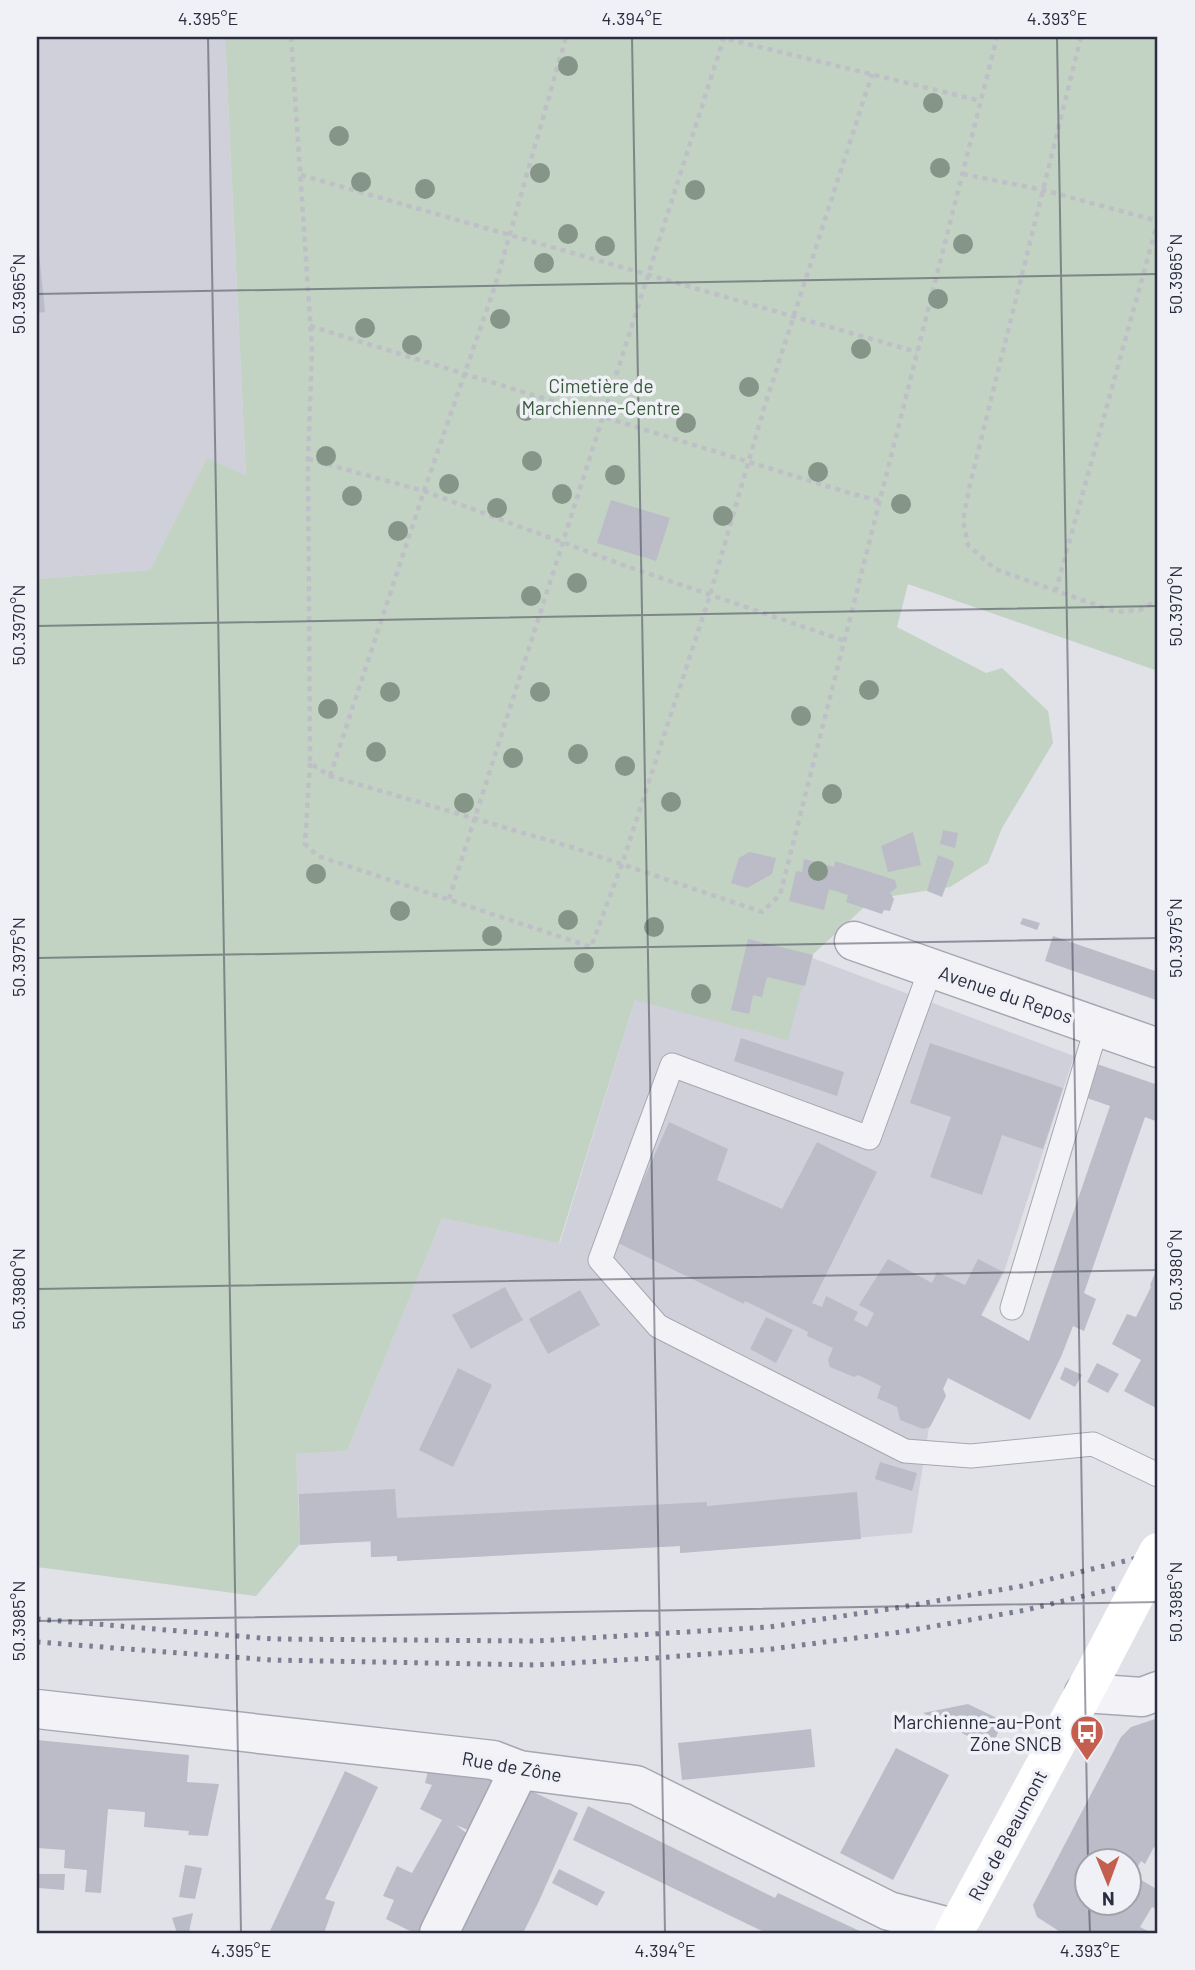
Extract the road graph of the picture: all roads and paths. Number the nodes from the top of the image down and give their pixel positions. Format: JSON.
{"nodes":[{"id":1,"x":291,"y":37,"type":"edge"},
{"id":2,"x":566,"y":37,"type":"edge"},
{"id":3,"x":722,"y":37,"type":"edge"},
{"id":4,"x":997,"y":37,"type":"edge"},
{"id":5,"x":1081,"y":37,"type":"edge"},
{"id":6,"x":872,"y":75,"type":"junction"},
{"id":7,"x":981,"y":101,"type":"junction"},
{"id":8,"x":963,"y":174,"type":"junction"},
{"id":9,"x":301,"y":175,"type":"junction"},
{"id":10,"x":1043,"y":190,"type":"junction"},
{"id":11,"x":510,"y":235,"type":"junction"},
{"id":12,"x":648,"y":274,"type":"junction"},
{"id":13,"x":794,"y":316,"type":"junction"},
{"id":14,"x":310,"y":326,"type":"junction"},
{"id":15,"x":917,"y":352,"type":"junction"},
{"id":16,"x":465,"y":373,"type":"junction"},
{"id":17,"x":603,"y":415,"type":"junction"},
{"id":18,"x":308,"y":459,"type":"junction"},
{"id":19,"x":749,"y":461,"type":"junction"},
{"id":20,"x":424,"y":491,"type":"junction"},
{"id":21,"x":880,"y":501,"type":"junction"},
{"id":22,"x":562,"y":543,"type":"junction"},
{"id":23,"x":1056,"y":590,"type":"junction"},
{"id":24,"x":710,"y":594,"type":"junction"},
{"id":25,"x":1158,"y":600,"type":"edge"},
{"id":26,"x":845,"y":641,"type":"junction"},
{"id":27,"x":310,"y":763,"type":"junction"},
{"id":28,"x":330,"y":776,"type":"junction"},
{"id":29,"x":474,"y":818,"type":"junction"},
{"id":30,"x":622,"y":864,"type":"junction"},
{"id":31,"x":449,"y":898,"type":"junction"},
{"id":32,"x":854,"y":941,"type":"dead end"},
{"id":33,"x":931,"y":968,"type":"junction"},
{"id":34,"x":1097,"y":1026,"type":"junction"},
{"id":35,"x":1158,"y":1048,"type":"edge"},
{"id":36,"x":1012,"y":1308,"type":"dead end"},
{"id":37,"x":1158,"y":1475,"type":"edge"},
{"id":38,"x":1158,"y":1552,"type":"edge"},
{"id":39,"x":1092,"y":1677,"type":"junction"},
{"id":40,"x":1158,"y":1691,"type":"edge"},
{"id":41,"x":37,"y":1709,"type":"edge"},
{"id":42,"x":519,"y":1770,"type":"junction"},
{"id":43,"x":960,"y":1932,"type":"edge"},
{"id":44,"x":439,"y":1933,"type":"edge"}],
"edges":[{"from":1,"to":9,"type":"path"},
{"from":2,"to":11,"type":"path"},
{"from":3,"to":6,"type":"path"},
{"from":3,"to":12,"type":"path"},
{"from":4,"to":7,"type":"path"},
{"from":5,"to":10,"type":"path"},
{"from":6,"to":7,"type":"path"},
{"from":6,"to":13,"type":"path"},
{"from":7,"to":8,"type":"path"},
{"from":8,"to":10,"type":"path"},
{"from":8,"to":15,"type":"path"},
{"from":9,"to":11,"type":"path"},
{"from":9,"to":14,"type":"path"},
{"from":10,"to":23,"type":"path"},
{"from":10,"to":23,"type":"path"},
{"from":11,"to":12,"type":"path"},
{"from":11,"to":16,"type":"path"},
{"from":12,"to":13,"type":"path"},
{"from":12,"to":17,"type":"path"},
{"from":13,"to":15,"type":"path"},
{"from":13,"to":19,"type":"path"},
{"from":14,"to":16,"type":"path"},
{"from":14,"to":18,"type":"path"},
{"from":15,"to":21,"type":"path"},
{"from":16,"to":17,"type":"path"},
{"from":16,"to":20,"type":"path"},
{"from":17,"to":19,"type":"path"},
{"from":17,"to":22,"type":"path"},
{"from":18,"to":20,"type":"path"},
{"from":18,"to":27,"type":"path"},
{"from":19,"to":21,"type":"path"},
{"from":19,"to":24,"type":"path"},
{"from":20,"to":22,"type":"path"},
{"from":20,"to":28,"type":"path"},
{"from":21,"to":26,"type":"path"},
{"from":22,"to":24,"type":"path"},
{"from":22,"to":29,"type":"path"},
{"from":23,"to":25,"type":"path"},
{"from":24,"to":26,"type":"path"},
{"from":24,"to":30,"type":"path"},
{"from":26,"to":30,"type":"path"},
{"from":27,"to":28,"type":"path"},
{"from":27,"to":31,"type":"path"},
{"from":28,"to":29,"type":"path"},
{"from":29,"to":30,"type":"path"},
{"from":29,"to":31,"type":"path"},
{"from":30,"to":31,"type":"path"},
{"from":32,"to":33,"type":"street","name":"Avenue du Repos"},
{"from":33,"to":34,"type":"street","name":"Avenue du Repos"},
{"from":33,"to":37,"type":"lane"},
{"from":34,"to":35,"type":"street","name":"Avenue du Repos"},
{"from":34,"to":36,"type":"lane"},
{"from":38,"to":39,"type":"main road","name":"Rue de Beaumont","bridge":true},
{"from":39,"to":40,"type":"street"},
{"from":39,"to":43,"type":"main road","name":"Rue de Beaumont"},
{"from":41,"to":42,"type":"street","name":"Rue de Zône"},
{"from":42,"to":43,"type":"street","name":"Rue de Zône"},
{"from":42,"to":44,"type":"street"}]}
